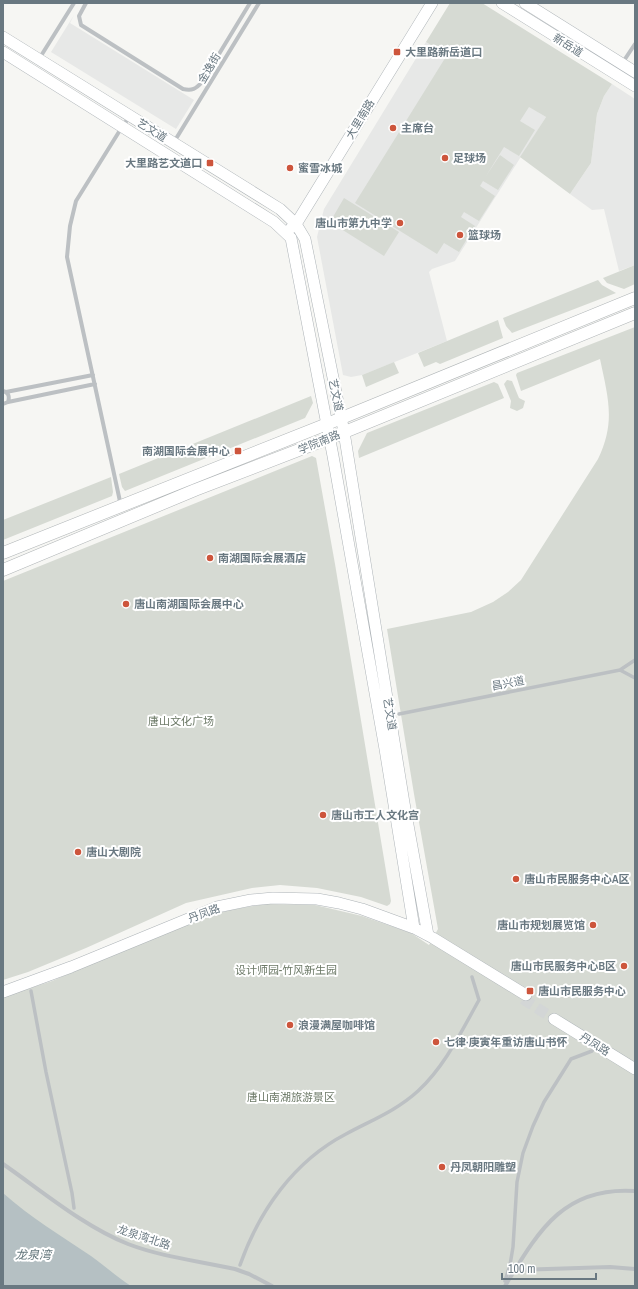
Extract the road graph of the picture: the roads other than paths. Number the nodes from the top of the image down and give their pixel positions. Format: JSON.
{"nodes":[{"id":1,"x":74,"y":3,"type":"edge"},
{"id":2,"x":86,"y":3,"type":"edge"},
{"id":3,"x":250,"y":3,"type":"edge"},
{"id":4,"x":259,"y":3,"type":"edge"},
{"id":5,"x":432,"y":3,"type":"edge"},
{"id":6,"x":502,"y":3,"type":"edge"},
{"id":7,"x":525,"y":3,"type":"edge"},
{"id":8,"x":3,"y":37,"type":"edge"},
{"id":9,"x":635,"y":44,"type":"edge"},
{"id":10,"x":3,"y":52,"type":"edge"},
{"id":11,"x":39,"y":59,"type":"junction"},
{"id":12,"x":622,"y":64,"type":"junction"},
{"id":13,"x":635,"y":72,"type":"edge"},
{"id":14,"x":635,"y":86,"type":"edge"},
{"id":15,"x":130,"y":116,"type":"junction"},
{"id":16,"x":122,"y":127,"type":"junction"},
{"id":17,"x":173,"y":143,"type":"junction"},
{"id":18,"x":296,"y":224,"type":"junction"},
{"id":19,"x":286,"y":232,"type":"junction"},
{"id":20,"x":635,"y":298,"type":"edge"},
{"id":21,"x":635,"y":313,"type":"edge"},
{"id":22,"x":93,"y":375,"type":"junction"},
{"id":23,"x":95,"y":384,"type":"junction"},
{"id":24,"x":4,"y":391,"type":"edge"},
{"id":25,"x":8,"y":402,"type":"junction"},
{"id":26,"x":3,"y":404,"type":"edge"},
{"id":27,"x":341,"y":417,"type":"junction"},
{"id":28,"x":327,"y":424,"type":"junction"},
{"id":29,"x":344,"y":432,"type":"junction"},
{"id":30,"x":330,"y":438,"type":"junction"},
{"id":31,"x":121,"y":506,"type":"junction"},
{"id":32,"x":3,"y":553,"type":"edge"},
{"id":33,"x":3,"y":570,"type":"edge"},
{"id":34,"x":635,"y":660,"type":"edge"},
{"id":35,"x":620,"y":670,"type":"junction"},
{"id":36,"x":635,"y":678,"type":"edge"},
{"id":37,"x":395,"y":716,"type":"junction"},
{"id":38,"x":380,"y":721,"type":"junction"},
{"id":39,"x":414,"y":928,"type":"junction"},
{"id":40,"x":428,"y":935,"type":"junction"},
{"id":41,"x":472,"y":977,"type":"dead end"},
{"id":42,"x":31,"y":990,"type":"dead end"},
{"id":43,"x":3,"y":992,"type":"edge"},
{"id":44,"x":592,"y":1051,"type":"dead end"},
{"id":45,"x":635,"y":1063,"type":"edge"},
{"id":46,"x":635,"y":1069,"type":"edge"},
{"id":47,"x":3,"y":1164,"type":"edge"},
{"id":48,"x":635,"y":1191,"type":"edge"},
{"id":49,"x":74,"y":1208,"type":"dead end"},
{"id":50,"x":240,"y":1265,"type":"dead end"},
{"id":51,"x":635,"y":1269,"type":"edge"},
{"id":52,"x":516,"y":1270,"type":"junction"},
{"id":53,"x":505,"y":1284,"type":"edge"},
{"id":54,"x":272,"y":1286,"type":"edge"}],
"edges":[{"from":1,"to":11,"type":"street"},
{"from":2,"to":3,"type":"street"},
{"from":4,"to":17,"type":"street","name":"金逸街"},
{"from":5,"to":18,"type":"main road","name":"大里南路"},
{"from":6,"to":14,"type":"main road","name":"新岳道"},
{"from":7,"to":12,"type":"main road","name":"新岳道"},
{"from":8,"to":11,"type":"main road","name":"艺文道"},
{"from":9,"to":12,"type":"street"},
{"from":10,"to":16,"type":"main road","name":"艺文道"},
{"from":11,"to":15,"type":"main road","name":"艺文道"},
{"from":12,"to":13,"type":"main road","name":"新岳道"},
{"from":15,"to":16,"type":"street"},
{"from":15,"to":17,"type":"main road","name":"艺文道"},
{"from":16,"to":19,"type":"main road","name":"艺文道"},
{"from":16,"to":22,"type":"street"},
{"from":17,"to":18,"type":"main road","name":"艺文道"},
{"from":18,"to":19,"type":"main road","name":"大里南路"},
{"from":18,"to":27,"type":"main road","name":"艺文道"},
{"from":19,"to":28,"type":"main road","name":"艺文道"},
{"from":20,"to":27,"type":"main road","name":"学院南路"},
{"from":21,"to":29,"type":"main road","name":"学院南路"},
{"from":22,"to":23,"type":"street"},
{"from":22,"to":24,"type":"street"},
{"from":23,"to":25,"type":"street"},
{"from":23,"to":31,"type":"street"},
{"from":24,"to":25,"type":"street"},
{"from":25,"to":26,"type":"street"},
{"from":27,"to":28,"type":"main road","name":"学院南路"},
{"from":27,"to":29,"type":"main road","name":"艺文道"},
{"from":28,"to":30,"type":"main road","name":"艺文道"},
{"from":28,"to":31,"type":"main road","name":"学院南路"},
{"from":29,"to":30,"type":"main road","name":"学院南路"},
{"from":29,"to":37,"type":"main road","name":"艺文道"},
{"from":30,"to":33,"type":"main road","name":"学院南路"},
{"from":30,"to":38,"type":"main road","name":"艺文道"},
{"from":31,"to":32,"type":"main road","name":"学院南路"},
{"from":34,"to":35,"type":"street"},
{"from":35,"to":36,"type":"street"},
{"from":35,"to":37,"type":"street","name":"昌兴道"},
{"from":37,"to":38,"type":"main road"},
{"from":37,"to":40,"type":"main road","name":"艺文道"},
{"from":38,"to":39,"type":"main road","name":"艺文道"},
{"from":39,"to":40,"type":"main road","name":"丹凤路"},
{"from":39,"to":40,"type":"main road","name":"丹凤路"},
{"from":39,"to":43,"type":"main road","name":"丹凤路"},
{"from":41,"to":50,"type":"street"},
{"from":42,"to":49,"type":"street"},
{"from":44,"to":53,"type":"street"},
{"from":45,"to":46,"type":"main road","name":"丹凤路"},
{"from":47,"to":54,"type":"street","name":"龙泉湾北路"},
{"from":48,"to":52,"type":"street"},
{"from":51,"to":52,"type":"street"},
{"from":52,"to":53,"type":"street"}]}
